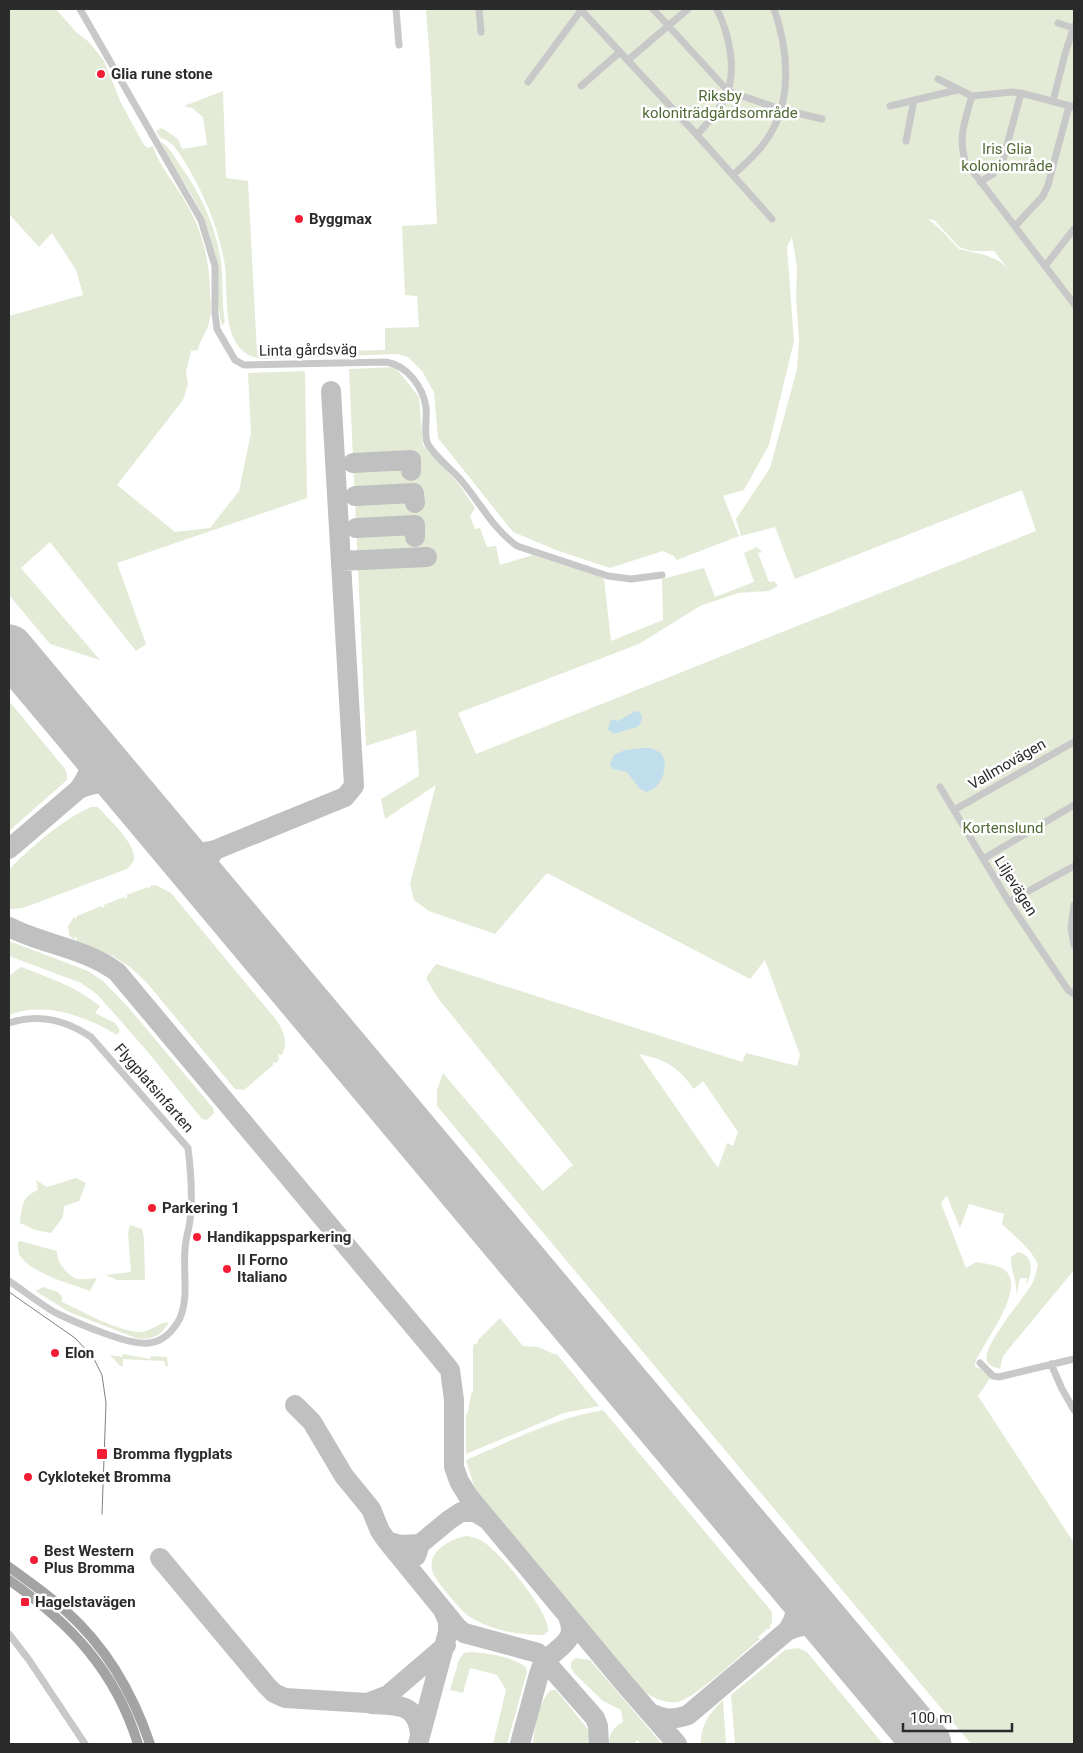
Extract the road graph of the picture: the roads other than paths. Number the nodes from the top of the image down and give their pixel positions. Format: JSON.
{"nodes":[{"id":1,"x":80,"y":9,"type":"edge"},
{"id":2,"x":396,"y":9,"type":"edge"},
{"id":3,"x":479,"y":9,"type":"edge"},
{"id":4,"x":581,"y":9,"type":"edge"},
{"id":5,"x":653,"y":9,"type":"edge"},
{"id":6,"x":688,"y":9,"type":"edge"},
{"id":7,"x":717,"y":9,"type":"edge"},
{"id":8,"x":774,"y":9,"type":"edge"},
{"id":9,"x":1058,"y":23,"type":"dead end"},
{"id":10,"x":668,"y":26,"type":"junction"},
{"id":11,"x":1074,"y":27,"type":"edge"},
{"id":12,"x":481,"y":32,"type":"dead end"},
{"id":13,"x":399,"y":45,"type":"dead end"},
{"id":14,"x":620,"y":52,"type":"junction"},
{"id":15,"x":628,"y":60,"type":"junction"},
{"id":16,"x":938,"y":79,"type":"dead end"},
{"id":17,"x":528,"y":82,"type":"dead end"},
{"id":18,"x":582,"y":86,"type":"dead end"},
{"id":19,"x":957,"y":90,"type":"junction"},
{"id":20,"x":728,"y":91,"type":"junction"},
{"id":21,"x":1021,"y":93,"type":"junction"},
{"id":22,"x":972,"y":96,"type":"junction"},
{"id":23,"x":914,"y":100,"type":"junction"},
{"id":24,"x":1053,"y":101,"type":"junction"},
{"id":25,"x":890,"y":106,"type":"dead end"},
{"id":26,"x":1072,"y":106,"type":"edge"},
{"id":27,"x":780,"y":109,"type":"junction"},
{"id":28,"x":822,"y":119,"type":"dead end"},
{"id":29,"x":697,"y":135,"type":"junction"},
{"id":30,"x":906,"y":141,"type":"dead end"},
{"id":31,"x":733,"y":175,"type":"junction"},
{"id":32,"x":980,"y":182,"type":"junction"},
{"id":33,"x":772,"y":219,"type":"dead end"},
{"id":34,"x":1015,"y":226,"type":"junction"},
{"id":35,"x":1074,"y":229,"type":"edge"},
{"id":36,"x":1045,"y":266,"type":"junction"},
{"id":37,"x":1074,"y":304,"type":"edge"},
{"id":38,"x":662,"y":575,"type":"dead end"},
{"id":39,"x":1074,"y":742,"type":"edge"},
{"id":40,"x":940,"y":787,"type":"dead end"},
{"id":41,"x":1074,"y":805,"type":"edge"},
{"id":42,"x":954,"y":810,"type":"junction"},
{"id":43,"x":983,"y":859,"type":"junction"},
{"id":44,"x":1074,"y":866,"type":"edge"},
{"id":45,"x":1009,"y":902,"type":"junction"},
{"id":46,"x":1074,"y":905,"type":"edge"},
{"id":47,"x":1074,"y":945,"type":"edge"},
{"id":48,"x":1074,"y":994,"type":"edge"},
{"id":49,"x":9,"y":1023,"type":"edge"},
{"id":50,"x":9,"y":1281,"type":"edge"},
{"id":51,"x":1074,"y":1359,"type":"edge"},
{"id":52,"x":980,"y":1363,"type":"dead end"},
{"id":53,"x":1051,"y":1364,"type":"junction"},
{"id":54,"x":1074,"y":1410,"type":"edge"},
{"id":55,"x":9,"y":1567,"type":"edge"},
{"id":56,"x":9,"y":1580,"type":"edge"},
{"id":57,"x":9,"y":1634,"type":"edge"},
{"id":58,"x":84,"y":1743,"type":"edge"},
{"id":59,"x":138,"y":1744,"type":"edge"},
{"id":60,"x":150,"y":1744,"type":"edge"}],
"edges":[{"from":1,"to":38,"type":"street","name":"Linta gårdsväg"},
{"from":2,"to":13,"type":"street"},
{"from":3,"to":12,"type":"street"},
{"from":4,"to":14,"type":"street"},
{"from":4,"to":17,"type":"street"},
{"from":5,"to":10,"type":"street"},
{"from":6,"to":10,"type":"street"},
{"from":7,"to":20,"type":"street"},
{"from":8,"to":27,"type":"street"},
{"from":9,"to":11,"type":"street"},
{"from":10,"to":15,"type":"street"},
{"from":10,"to":20,"type":"street"},
{"from":11,"to":24,"type":"street"},
{"from":14,"to":15,"type":"street"},
{"from":14,"to":18,"type":"street"},
{"from":15,"to":29,"type":"street"},
{"from":16,"to":19,"type":"street"},
{"from":19,"to":22,"type":"street"},
{"from":19,"to":23,"type":"street"},
{"from":20,"to":27,"type":"street"},
{"from":20,"to":29,"type":"street"},
{"from":21,"to":22,"type":"street"},
{"from":21,"to":24,"type":"street"},
{"from":21,"to":32,"type":"street"},
{"from":22,"to":32,"type":"street"},
{"from":23,"to":25,"type":"street"},
{"from":23,"to":30,"type":"street"},
{"from":24,"to":26,"type":"street"},
{"from":26,"to":34,"type":"street"},
{"from":27,"to":28,"type":"street"},
{"from":27,"to":31,"type":"street"},
{"from":29,"to":31,"type":"street"},
{"from":31,"to":33,"type":"street"},
{"from":32,"to":34,"type":"street"},
{"from":34,"to":36,"type":"street"},
{"from":35,"to":36,"type":"street"},
{"from":36,"to":37,"type":"street"},
{"from":39,"to":42,"type":"street","name":"Vallmovägen"},
{"from":40,"to":42,"type":"street","name":"Liljevägen"},
{"from":41,"to":43,"type":"street"},
{"from":42,"to":43,"type":"street","name":"Liljevägen"},
{"from":43,"to":45,"type":"street","name":"Liljevägen"},
{"from":44,"to":45,"type":"street"},
{"from":45,"to":48,"type":"street","name":"Liljevägen"},
{"from":46,"to":47,"type":"street"},
{"from":49,"to":50,"type":"street","name":"Flygplatsinfarten"},
{"from":51,"to":53,"type":"street"},
{"from":52,"to":53,"type":"street"},
{"from":53,"to":54,"type":"street"},
{"from":55,"to":60,"type":"main road"},
{"from":56,"to":59,"type":"main road"},
{"from":57,"to":58,"type":"street"}]}
